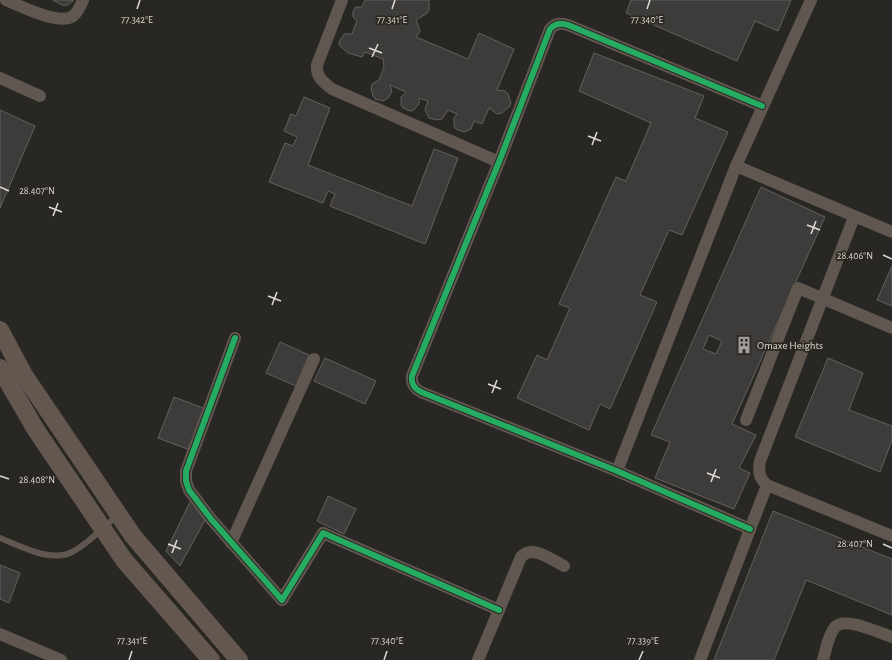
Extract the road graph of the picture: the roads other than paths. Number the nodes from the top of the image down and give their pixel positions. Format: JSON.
{"nodes":[{"id":1,"x":6,"y":0,"type":"edge"},
{"id":2,"x":83,"y":0,"type":"edge"},
{"id":3,"x":342,"y":0,"type":"edge"},
{"id":4,"x":811,"y":0,"type":"edge"},
{"id":5,"x":0,"y":78,"type":"edge"},
{"id":6,"x":40,"y":96,"type":"dead end"},
{"id":7,"x":762,"y":106,"type":"junction"},
{"id":8,"x":499,"y":162,"type":"junction"},
{"id":9,"x":736,"y":166,"type":"junction"},
{"id":10,"x":854,"y":216,"type":"junction"},
{"id":11,"x":892,"y":232,"type":"edge"},
{"id":12,"x":823,"y":299,"type":"junction"},
{"id":13,"x":892,"y":328,"type":"edge"},
{"id":14,"x":0,"y":330,"type":"edge"},
{"id":15,"x":235,"y":338,"type":"dead end"},
{"id":16,"x":314,"y":359,"type":"dead end"},
{"id":17,"x":0,"y":368,"type":"edge"},
{"id":18,"x":746,"y":420,"type":"dead end"},
{"id":19,"x":617,"y":471,"type":"junction"},
{"id":20,"x":767,"y":485,"type":"junction"},
{"id":21,"x":119,"y":515,"type":"junction"},
{"id":22,"x":102,"y":528,"type":"junction"},
{"id":23,"x":750,"y":529,"type":"junction"},
{"id":24,"x":892,"y":536,"type":"edge"},
{"id":25,"x":0,"y":538,"type":"edge"},
{"id":26,"x":232,"y":543,"type":"junction"},
{"id":27,"x":564,"y":566,"type":"dead end"},
{"id":28,"x":498,"y":610,"type":"junction"},
{"id":29,"x":0,"y":634,"type":"edge"},
{"id":30,"x":892,"y":637,"type":"edge"},
{"id":31,"x":61,"y":660,"type":"edge"},
{"id":32,"x":211,"y":660,"type":"edge"},
{"id":33,"x":239,"y":660,"type":"edge"},
{"id":34,"x":478,"y":660,"type":"edge"},
{"id":35,"x":700,"y":660,"type":"edge"},
{"id":36,"x":823,"y":660,"type":"edge"}],
"edges":[{"from":1,"to":2,"type":"street"},
{"from":3,"to":8,"type":"street"},
{"from":4,"to":7,"type":"street"},
{"from":5,"to":6,"type":"street"},
{"from":7,"to":8,"type":"street"},
{"from":7,"to":9,"type":"street"},
{"from":8,"to":19,"type":"street"},
{"from":9,"to":10,"type":"street"},
{"from":9,"to":19,"type":"street"},
{"from":10,"to":11,"type":"street"},
{"from":10,"to":12,"type":"street"},
{"from":12,"to":13,"type":"street"},
{"from":12,"to":18,"type":"street"},
{"from":12,"to":20,"type":"street"},
{"from":14,"to":21,"type":"street"},
{"from":15,"to":26,"type":"street"},
{"from":16,"to":26,"type":"street"},
{"from":17,"to":22,"type":"street"},
{"from":19,"to":23,"type":"street"},
{"from":20,"to":23,"type":"street"},
{"from":20,"to":24,"type":"street"},
{"from":21,"to":22,"type":"lane"},
{"from":21,"to":33,"type":"street"},
{"from":22,"to":25,"type":"lane"},
{"from":22,"to":32,"type":"street"},
{"from":23,"to":35,"type":"street"},
{"from":26,"to":28,"type":"street"},
{"from":27,"to":28,"type":"street"},
{"from":28,"to":34,"type":"street"},
{"from":29,"to":31,"type":"street"},
{"from":30,"to":36,"type":"street"}]}
